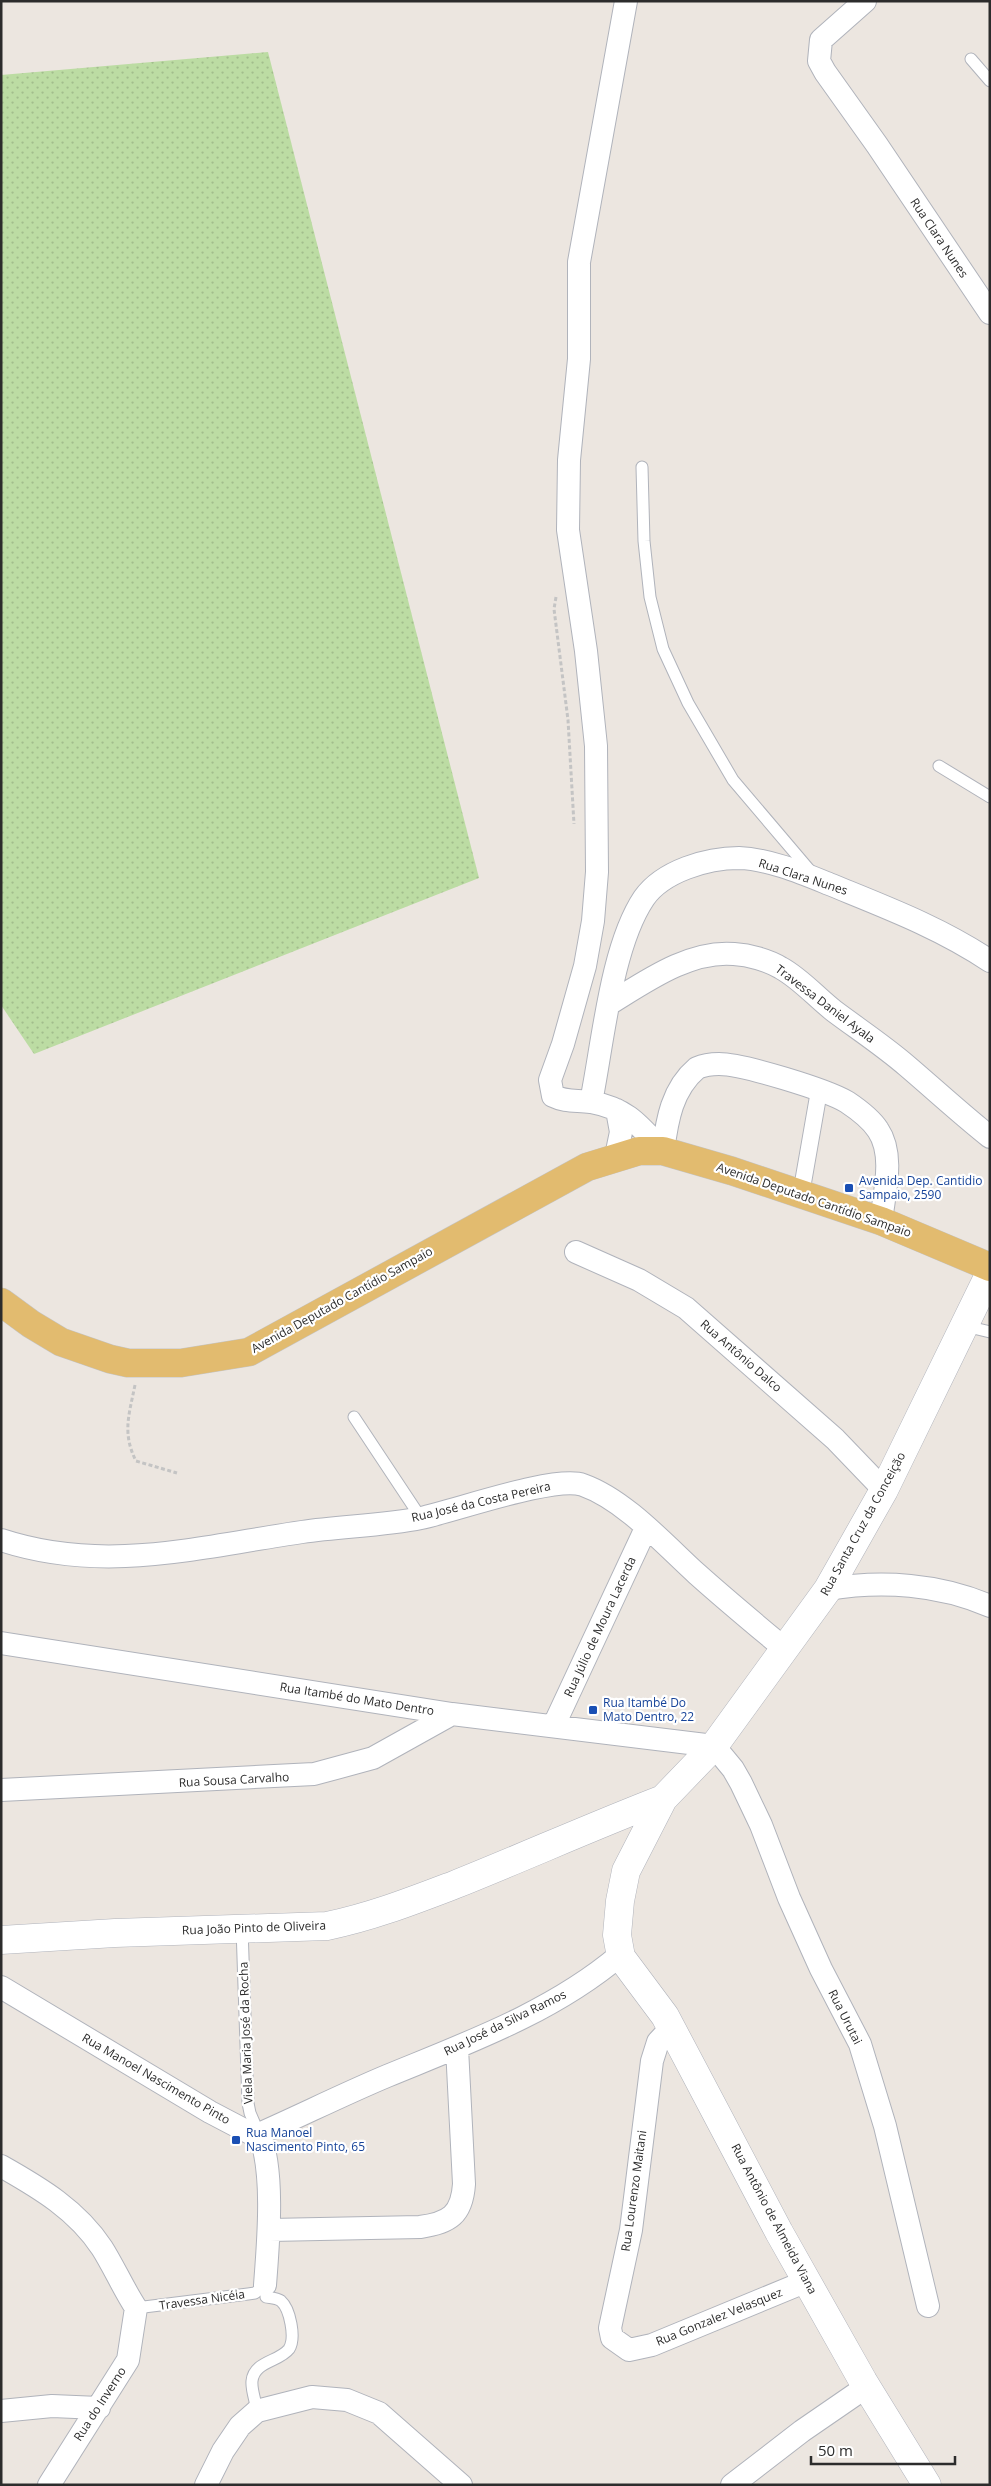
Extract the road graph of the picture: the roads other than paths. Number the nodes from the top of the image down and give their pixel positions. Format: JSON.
{"nodes":[{"id":1,"x":626,"y":1,"type":"edge"},
{"id":2,"x":865,"y":1,"type":"edge"},
{"id":3,"x":971,"y":59,"type":"dead end"},
{"id":4,"x":988,"y":76,"type":"edge"},
{"id":5,"x":990,"y":313,"type":"edge"},
{"id":6,"x":642,"y":467,"type":"dead end"},
{"id":7,"x":939,"y":766,"type":"dead end"},
{"id":8,"x":990,"y":797,"type":"edge"},
{"id":9,"x":818,"y":880,"type":"junction"},
{"id":10,"x":990,"y":960,"type":"edge"},
{"id":11,"x":609,"y":1004,"type":"junction"},
{"id":12,"x":819,"y":1091,"type":"junction"},
{"id":13,"x":580,"y":1102,"type":"junction"},
{"id":14,"x":617,"y":1110,"type":"junction"},
{"id":15,"x":990,"y":1137,"type":"edge"},
{"id":16,"x":663,"y":1151,"type":"junction"},
{"id":17,"x":616,"y":1156,"type":"junction"},
{"id":18,"x":801,"y":1194,"type":"junction"},
{"id":19,"x":881,"y":1221,"type":"junction"},
{"id":20,"x":576,"y":1252,"type":"dead end"},
{"id":21,"x":990,"y":1267,"type":"edge"},
{"id":22,"x":990,"y":1273,"type":"edge"},
{"id":23,"x":1,"y":1302,"type":"edge"},
{"id":24,"x":977,"y":1329,"type":"edge"},
{"id":25,"x":354,"y":1417,"type":"dead end"},
{"id":26,"x":884,"y":1490,"type":"junction"},
{"id":27,"x":421,"y":1518,"type":"junction"},
{"id":28,"x":646,"y":1528,"type":"junction"},
{"id":29,"x":1,"y":1540,"type":"edge"},
{"id":30,"x":828,"y":1589,"type":"junction"},
{"id":31,"x":990,"y":1606,"type":"edge"},
{"id":32,"x":1,"y":1643,"type":"edge"},
{"id":33,"x":785,"y":1649,"type":"junction"},
{"id":34,"x":452,"y":1714,"type":"junction"},
{"id":35,"x":554,"y":1725,"type":"junction"},
{"id":36,"x":714,"y":1746,"type":"junction"},
{"id":37,"x":1,"y":1790,"type":"edge"},
{"id":38,"x":663,"y":1799,"type":"junction"},
{"id":39,"x":242,"y":1928,"type":"junction"},
{"id":40,"x":1,"y":1940,"type":"edge"},
{"id":41,"x":618,"y":1957,"type":"junction"},
{"id":42,"x":1,"y":1987,"type":"edge"},
{"id":43,"x":671,"y":2028,"type":"junction"},
{"id":44,"x":457,"y":2048,"type":"junction"},
{"id":45,"x":259,"y":2134,"type":"junction"},
{"id":46,"x":1,"y":2166,"type":"edge"},
{"id":47,"x":270,"y":2230,"type":"junction"},
{"id":48,"x":807,"y":2281,"type":"junction"},
{"id":49,"x":266,"y":2291,"type":"junction"},
{"id":50,"x":928,"y":2306,"type":"dead end"},
{"id":51,"x":136,"y":2308,"type":"junction"},
{"id":52,"x":629,"y":2350,"type":"joint"},
{"id":53,"x":866,"y":2386,"type":"junction"},
{"id":54,"x":98,"y":2408,"type":"junction"},
{"id":55,"x":1,"y":2411,"type":"edge"},
{"id":56,"x":258,"y":2411,"type":"junction"},
{"id":57,"x":49,"y":2485,"type":"edge"},
{"id":58,"x":206,"y":2485,"type":"edge"},
{"id":59,"x":461,"y":2485,"type":"edge"},
{"id":60,"x":732,"y":2485,"type":"edge"},
{"id":61,"x":927,"y":2485,"type":"edge"}],
"edges":[{"from":1,"to":13,"type":"street"},
{"from":2,"to":5,"type":"street","name":"Rua Clara Nunes"},
{"from":3,"to":4,"type":"lane"},
{"from":6,"to":9,"type":"lane"},
{"from":7,"to":8,"type":"lane"},
{"from":9,"to":10,"type":"street","name":"Rua Clara Nunes"},
{"from":9,"to":11,"type":"street","name":"Rua Clara Nunes"},
{"from":11,"to":13,"type":"street","name":"Rua Clara Nunes"},
{"from":11,"to":15,"type":"street","name":"Travessa Daniel Ayala"},
{"from":12,"to":16,"type":"street"},
{"from":12,"to":18,"type":"street"},
{"from":12,"to":19,"type":"street"},
{"from":13,"to":14,"type":"street"},
{"from":14,"to":16,"type":"street"},
{"from":14,"to":17,"type":"street"},
{"from":16,"to":17,"type":"main road","name":"Avenida Deputado Cantídio Sampaio"},
{"from":16,"to":18,"type":"main road","name":"Avenida Deputado Cantídio Sampaio"},
{"from":17,"to":23,"type":"main road","name":"Avenida Deputado Cantídio Sampaio"},
{"from":18,"to":19,"type":"main road","name":"Avenida Deputado Cantídio Sampaio"},
{"from":19,"to":21,"type":"main road","name":"Avenida Deputado Cantídio Sampaio"},
{"from":20,"to":26,"type":"street","name":"Rua Antônio Dalco"},
{"from":22,"to":24,"type":"street","name":"Rua Santa Cruz da Conceição"},
{"from":24,"to":26,"type":"street","name":"Rua Santa Cruz da Conceição"},
{"from":25,"to":27,"type":"lane"},
{"from":26,"to":30,"type":"street","name":"Rua Santa Cruz da Conceição"},
{"from":27,"to":28,"type":"street","name":"Rua José da Costa Pereira"},
{"from":27,"to":29,"type":"street","name":"Rua José da Costa Pereira"},
{"from":28,"to":33,"type":"street","name":"Rua José da Costa Pereira"},
{"from":28,"to":35,"type":"street","name":"Rua Júlio de Moura Lacerda"},
{"from":30,"to":31,"type":"street"},
{"from":30,"to":33,"type":"street","name":"Rua Santa Cruz da Conceição"},
{"from":32,"to":34,"type":"street","name":"Rua Itambé do Mato Dentro"},
{"from":33,"to":36,"type":"street","name":"Rua Santa Cruz da Conceição"},
{"from":34,"to":35,"type":"street","name":"Rua Itambé do Mato Dentro"},
{"from":34,"to":37,"type":"street","name":"Rua Sousa Carvalho"},
{"from":35,"to":36,"type":"street","name":"Rua Itambé do Mato Dentro"},
{"from":36,"to":38,"type":"street","name":"Rua Santa Cruz da Conceição"},
{"from":36,"to":50,"type":"street","name":"Rua Urutai"},
{"from":38,"to":39,"type":"street","name":"Rua João Pinto de Oliveira"},
{"from":38,"to":41,"type":"street"},
{"from":39,"to":40,"type":"street","name":"Rua João Pinto de Oliveira"},
{"from":39,"to":45,"type":"lane","name":"Viela Maria José da Rocha"},
{"from":41,"to":43,"type":"street","name":"Rua Antônio de Almeida Viana"},
{"from":41,"to":44,"type":"street","name":"Rua José da Silva Ramos"},
{"from":42,"to":45,"type":"street","name":"Rua Manoel Nascimento Pinto"},
{"from":43,"to":48,"type":"street","name":"Rua Antônio de Almeida Viana"},
{"from":43,"to":52,"type":"street","name":"Rua Lourenzo Maitani"},
{"from":44,"to":45,"type":"street","name":"Rua José da Silva Ramos"},
{"from":44,"to":47,"type":"street"},
{"from":45,"to":47,"type":"street"},
{"from":46,"to":51,"type":"street"},
{"from":47,"to":49,"type":"street"},
{"from":48,"to":52,"type":"street","name":"Rua Gonzalez Velasquez"},
{"from":48,"to":53,"type":"street","name":"Rua Antônio de Almeida Viana"},
{"from":49,"to":51,"type":"lane","name":"Travessa Nicéia"},
{"from":49,"to":56,"type":"lane"},
{"from":51,"to":54,"type":"street","name":"Rua do Inverno"},
{"from":53,"to":60,"type":"street"},
{"from":53,"to":61,"type":"street","name":"Rua Antônio de Almeida Viana"},
{"from":54,"to":55,"type":"street"},
{"from":54,"to":57,"type":"street","name":"Rua do Inverno"},
{"from":56,"to":58,"type":"street"},
{"from":56,"to":59,"type":"street"}]}
